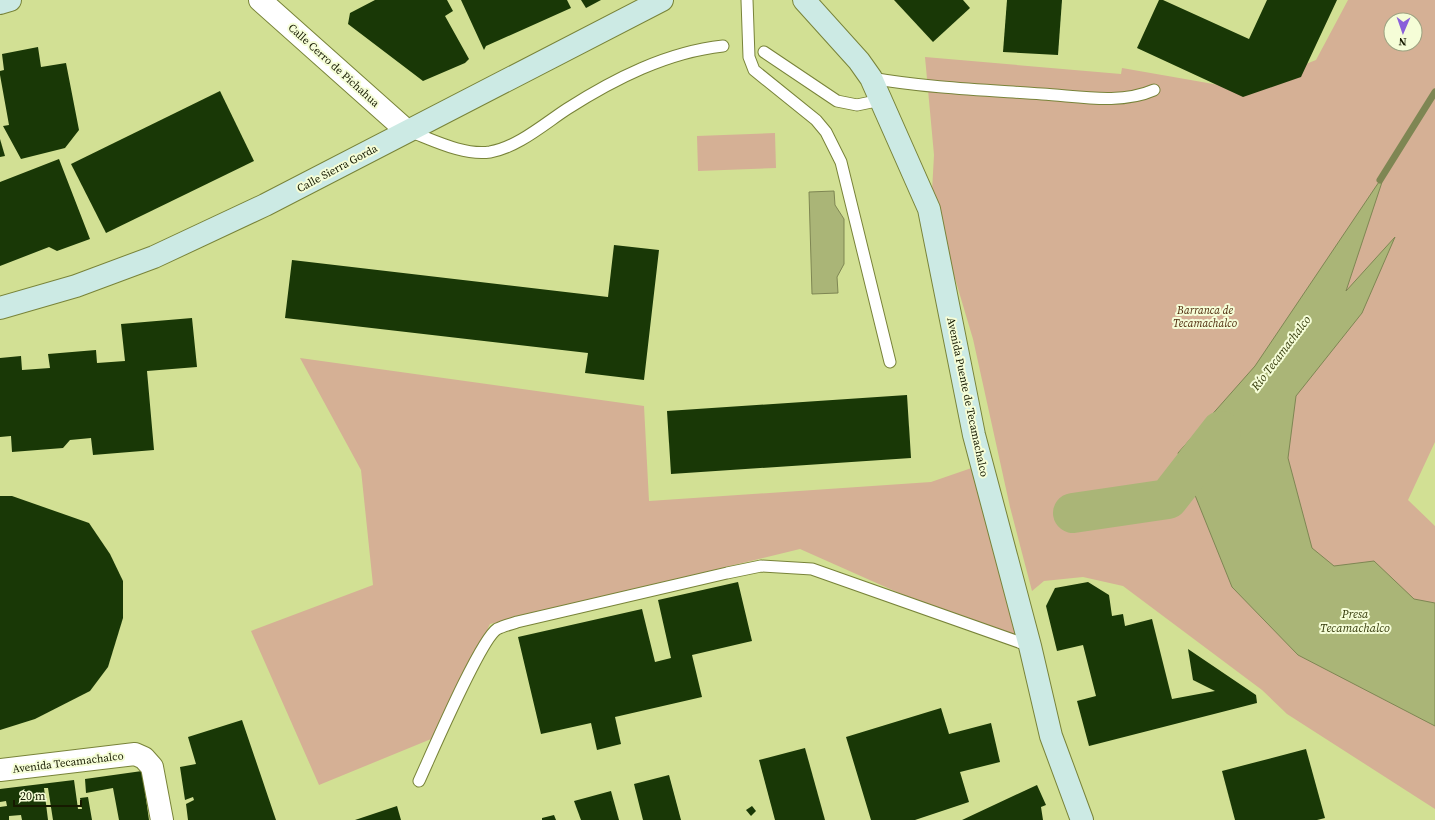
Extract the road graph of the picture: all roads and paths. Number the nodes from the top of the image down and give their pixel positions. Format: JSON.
{"nodes":[{"id":1,"x":10,"y":0,"type":"edge"},
{"id":2,"x":260,"y":0,"type":"edge"},
{"id":3,"x":662,"y":0,"type":"edge"},
{"id":4,"x":747,"y":0,"type":"edge"},
{"id":5,"x":804,"y":0,"type":"edge"},
{"id":6,"x":0,"y":3,"type":"edge"},
{"id":7,"x":723,"y":46,"type":"dead end"},
{"id":8,"x":764,"y":52,"type":"dead end"},
{"id":9,"x":871,"y":78,"type":"junction"},
{"id":10,"x":1154,"y":90,"type":"dead end"},
{"id":11,"x":881,"y":100,"type":"junction"},
{"id":12,"x":407,"y":131,"type":"junction"},
{"id":13,"x":0,"y":308,"type":"edge"},
{"id":14,"x":890,"y":362,"type":"dead end"},
{"id":15,"x":1030,"y":646,"type":"junction"},
{"id":16,"x":0,"y":770,"type":"edge"},
{"id":17,"x":418,"y":781,"type":"dead end"},
{"id":18,"x":162,"y":820,"type":"edge"},
{"id":19,"x":1082,"y":820,"type":"edge"}],
"edges":[{"from":1,"to":6,"type":"main road"},
{"from":2,"to":12,"type":"street","name":"Calle Cerro de Pichahua"},
{"from":3,"to":12,"type":"main road","name":"Calle Sierra Gorda"},
{"from":4,"to":14,"type":"lane"},
{"from":5,"to":9,"type":"main road","name":"Avenida Puente de Tecamachalco"},
{"from":7,"to":12,"type":"lane"},
{"from":8,"to":11,"type":"lane"},
{"from":9,"to":10,"type":"lane"},
{"from":9,"to":11,"type":"main road","name":"Avenida Puente de Tecamachalco"},
{"from":11,"to":15,"type":"main road","name":"Avenida Puente de Tecamachalco"},
{"from":12,"to":13,"type":"main road","name":"Calle Sierra Gorda"},
{"from":15,"to":17,"type":"lane"},
{"from":15,"to":19,"type":"main road","name":"Avenida Puente de Tecamachalco"},
{"from":16,"to":18,"type":"street","name":"Avenida Tecamachalco"}]}
